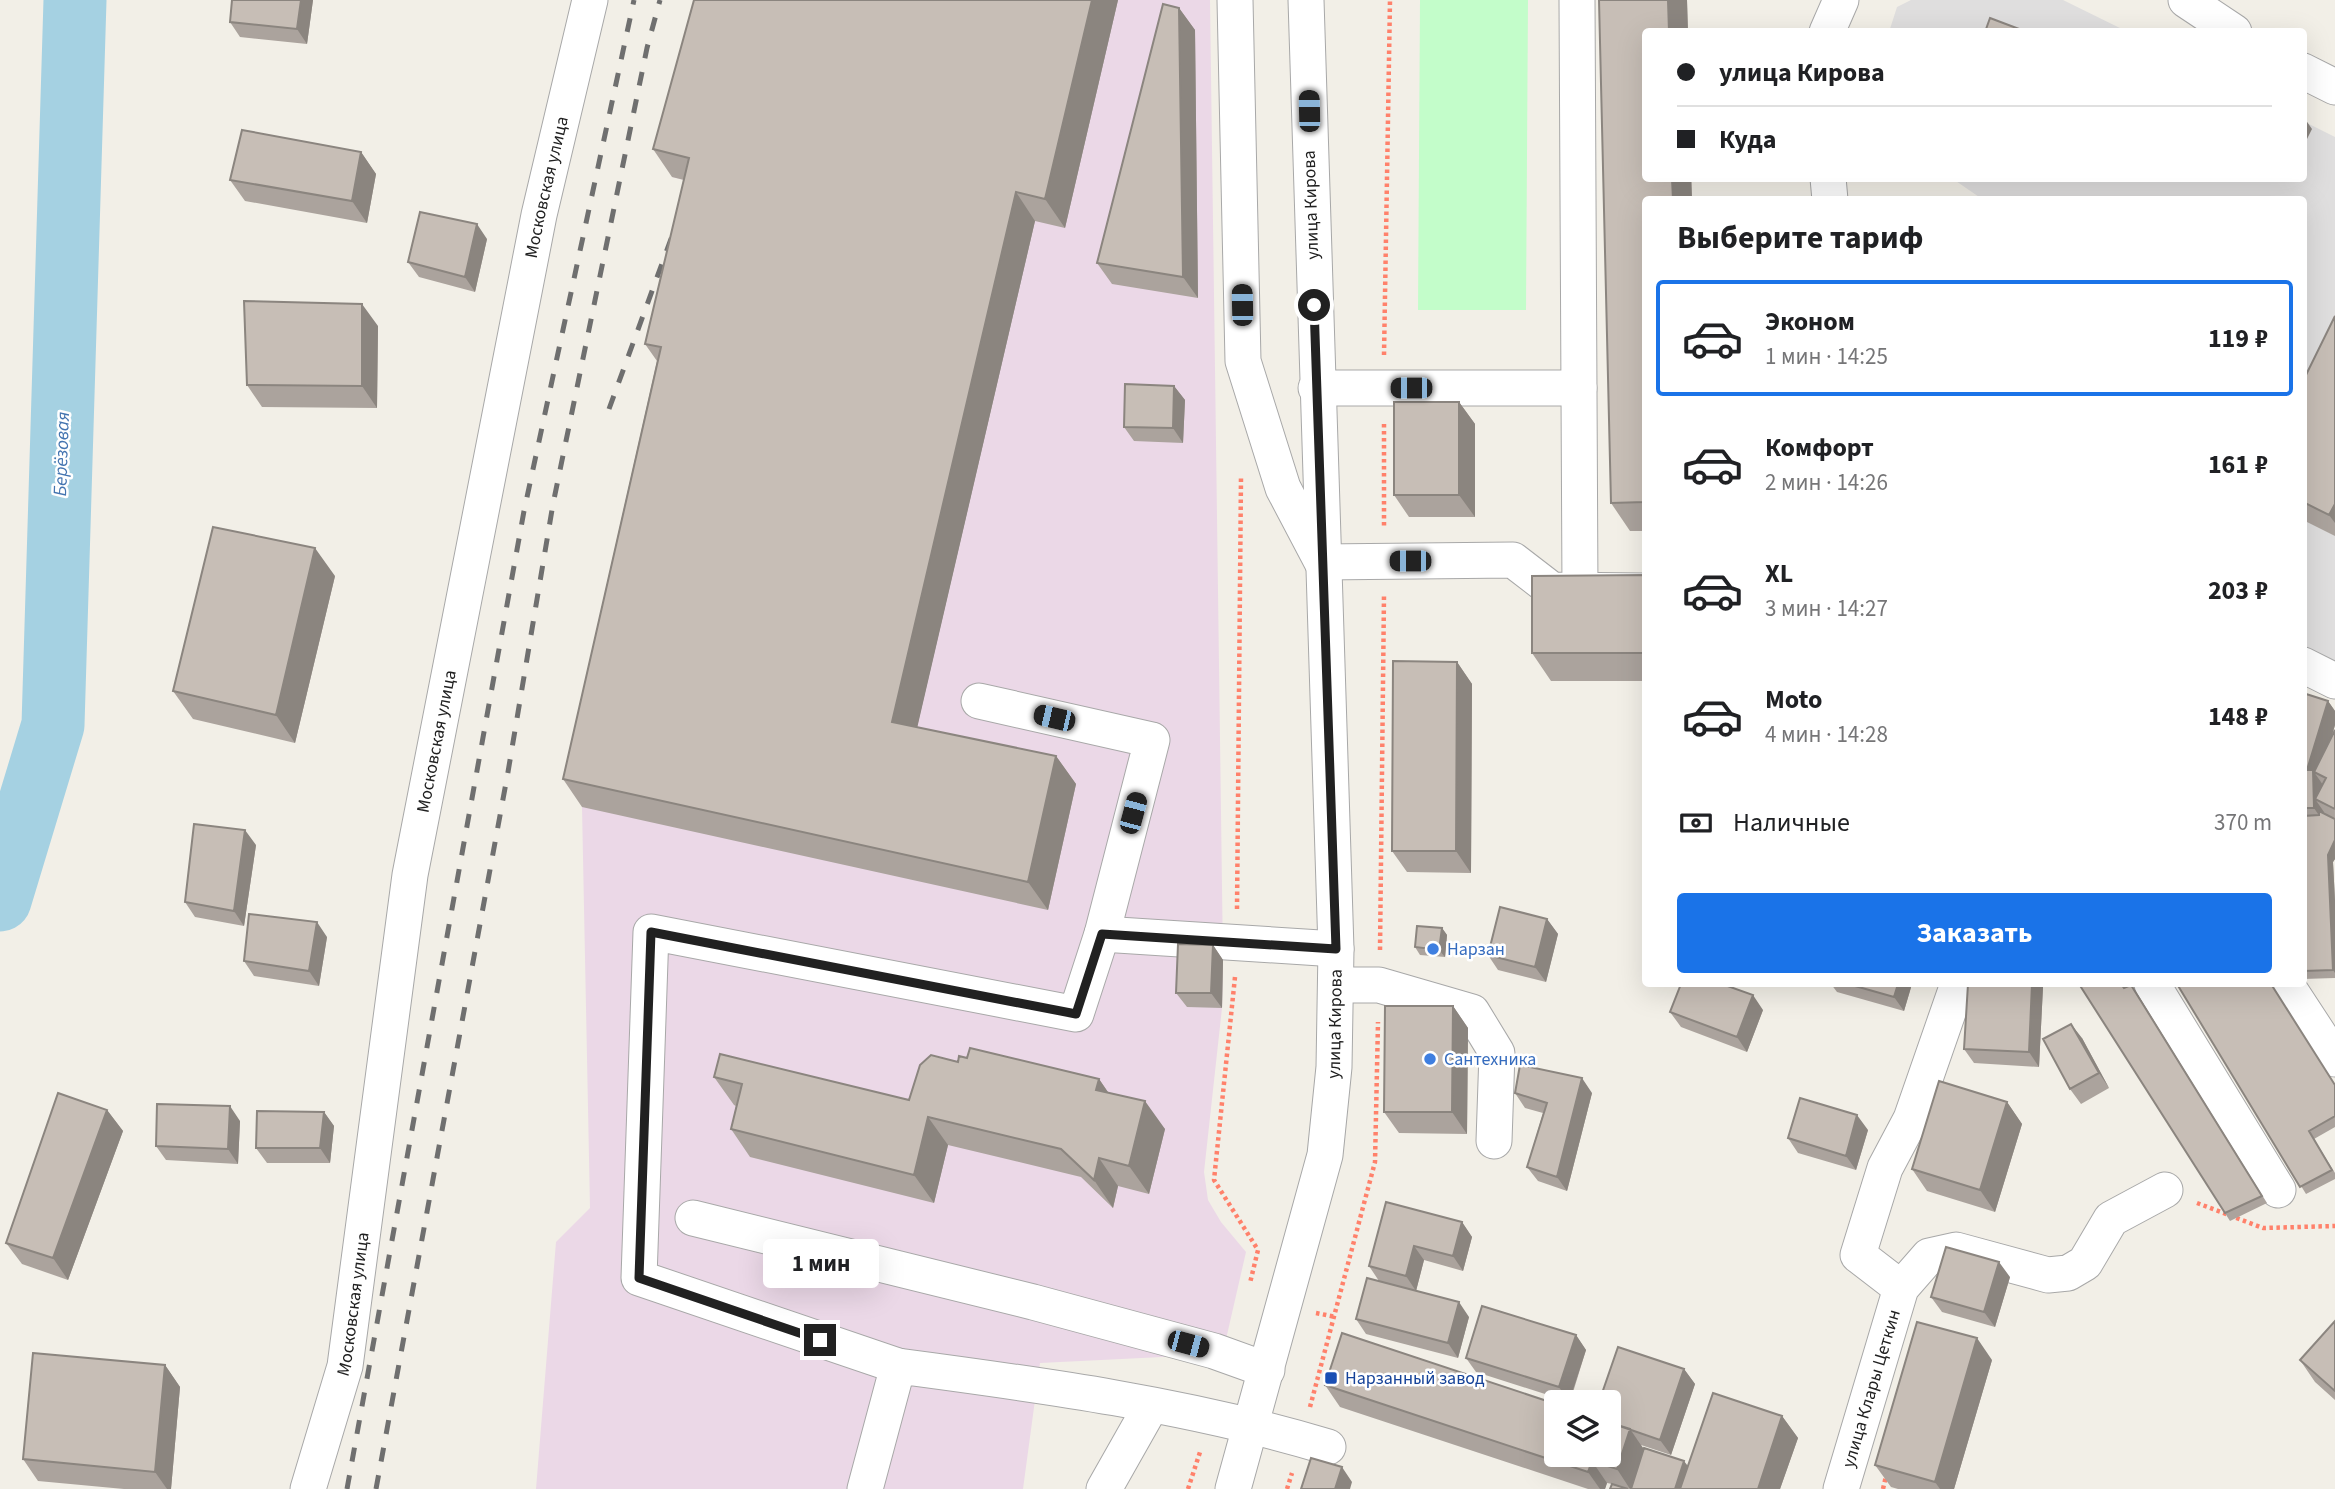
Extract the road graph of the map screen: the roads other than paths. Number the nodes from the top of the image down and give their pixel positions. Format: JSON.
{"nodes":[{"id":1,"x":590,"y":0,"type":"edge"},
{"id":2,"x":1235,"y":0,"type":"edge"},
{"id":3,"x":1306,"y":0,"type":"edge"},
{"id":4,"x":1577,"y":0,"type":"edge"},
{"id":5,"x":1841,"y":0,"type":"edge"},
{"id":6,"x":2186,"y":0,"type":"edge"},
{"id":7,"x":1829,"y":28,"type":"edge"},
{"id":8,"x":2228,"y":28,"type":"edge"},
{"id":9,"x":2307,"y":73,"type":"edge"},
{"id":10,"x":2335,"y":87,"type":"edge"},
{"id":11,"x":1316,"y":388,"type":"junction"},
{"id":12,"x":1579,"y":388,"type":"junction"},
{"id":13,"x":1322,"y":562,"type":"junction"},
{"id":14,"x":1580,"y":591,"type":"junction"},
{"id":15,"x":1642,"y":591,"type":"edge"},
{"id":16,"x":2307,"y":667,"type":"edge"},
{"id":17,"x":2335,"y":681,"type":"edge"},
{"id":18,"x":979,"y":701,"type":"dead end"},
{"id":19,"x":1102,"y":934,"type":"junction"},
{"id":20,"x":1336,"y":949,"type":"junction"},
{"id":21,"x":1336,"y":985,"type":"junction"},
{"id":22,"x":1957,"y":987,"type":"edge"},
{"id":23,"x":2154,"y":987,"type":"edge"},
{"id":24,"x":2288,"y":987,"type":"edge"},
{"id":25,"x":2335,"y":1059,"type":"edge"},
{"id":26,"x":1494,"y":1141,"type":"dead end"},
{"id":27,"x":2165,"y":1190,"type":"road end"},
{"id":28,"x":2278,"y":1190,"type":"dead end"},
{"id":29,"x":693,"y":1218,"type":"dead end"},
{"id":30,"x":1901,"y":1288,"type":"junction"},
{"id":31,"x":898,"y":1366,"type":"junction"},
{"id":32,"x":1267,"y":1370,"type":"junction"},
{"id":33,"x":1151,"y":1406,"type":"junction"},
{"id":34,"x":1251,"y":1426,"type":"junction"},
{"id":35,"x":1315,"y":1443,"type":"road end"},
{"id":36,"x":308,"y":1489,"type":"edge"},
{"id":37,"x":865,"y":1489,"type":"edge"},
{"id":38,"x":1104,"y":1489,"type":"edge"},
{"id":39,"x":1233,"y":1489,"type":"edge"},
{"id":40,"x":1841,"y":1489,"type":"edge"}],
"edges":[{"from":1,"to":36,"type":"street","name":"Московская улица"},
{"from":2,"to":13,"type":"street"},
{"from":3,"to":11,"type":"street","name":"улица Кирова"},
{"from":4,"to":12,"type":"street"},
{"from":5,"to":7,"type":"street"},
{"from":6,"to":8,"type":"street"},
{"from":9,"to":10,"type":"street"},
{"from":11,"to":12,"type":"street"},
{"from":11,"to":13,"type":"street","name":"улица Кирова"},
{"from":12,"to":14,"type":"street"},
{"from":13,"to":14,"type":"street"},
{"from":13,"to":20,"type":"street","name":"улица Кирова"},
{"from":14,"to":15,"type":"street"},
{"from":16,"to":17,"type":"street"},
{"from":18,"to":19,"type":"street"},
{"from":19,"to":20,"type":"street"},
{"from":19,"to":31,"type":"street"},
{"from":20,"to":21,"type":"street","name":"улица Кирова"},
{"from":21,"to":26,"type":"street"},
{"from":21,"to":32,"type":"street","name":"улица Кирова"},
{"from":22,"to":30,"type":"street"},
{"from":23,"to":28,"type":"street"},
{"from":24,"to":25,"type":"street"},
{"from":27,"to":30,"type":"street"},
{"from":29,"to":32,"type":"street"},
{"from":30,"to":40,"type":"street","name":"улица Клары Цеткин"},
{"from":31,"to":33,"type":"street"},
{"from":31,"to":37,"type":"street"},
{"from":32,"to":34,"type":"street","name":"улица Кирова"},
{"from":33,"to":34,"type":"street"},
{"from":33,"to":38,"type":"street"},
{"from":34,"to":35,"type":"street"},
{"from":34,"to":39,"type":"street","name":"улица Кирова"}]}
